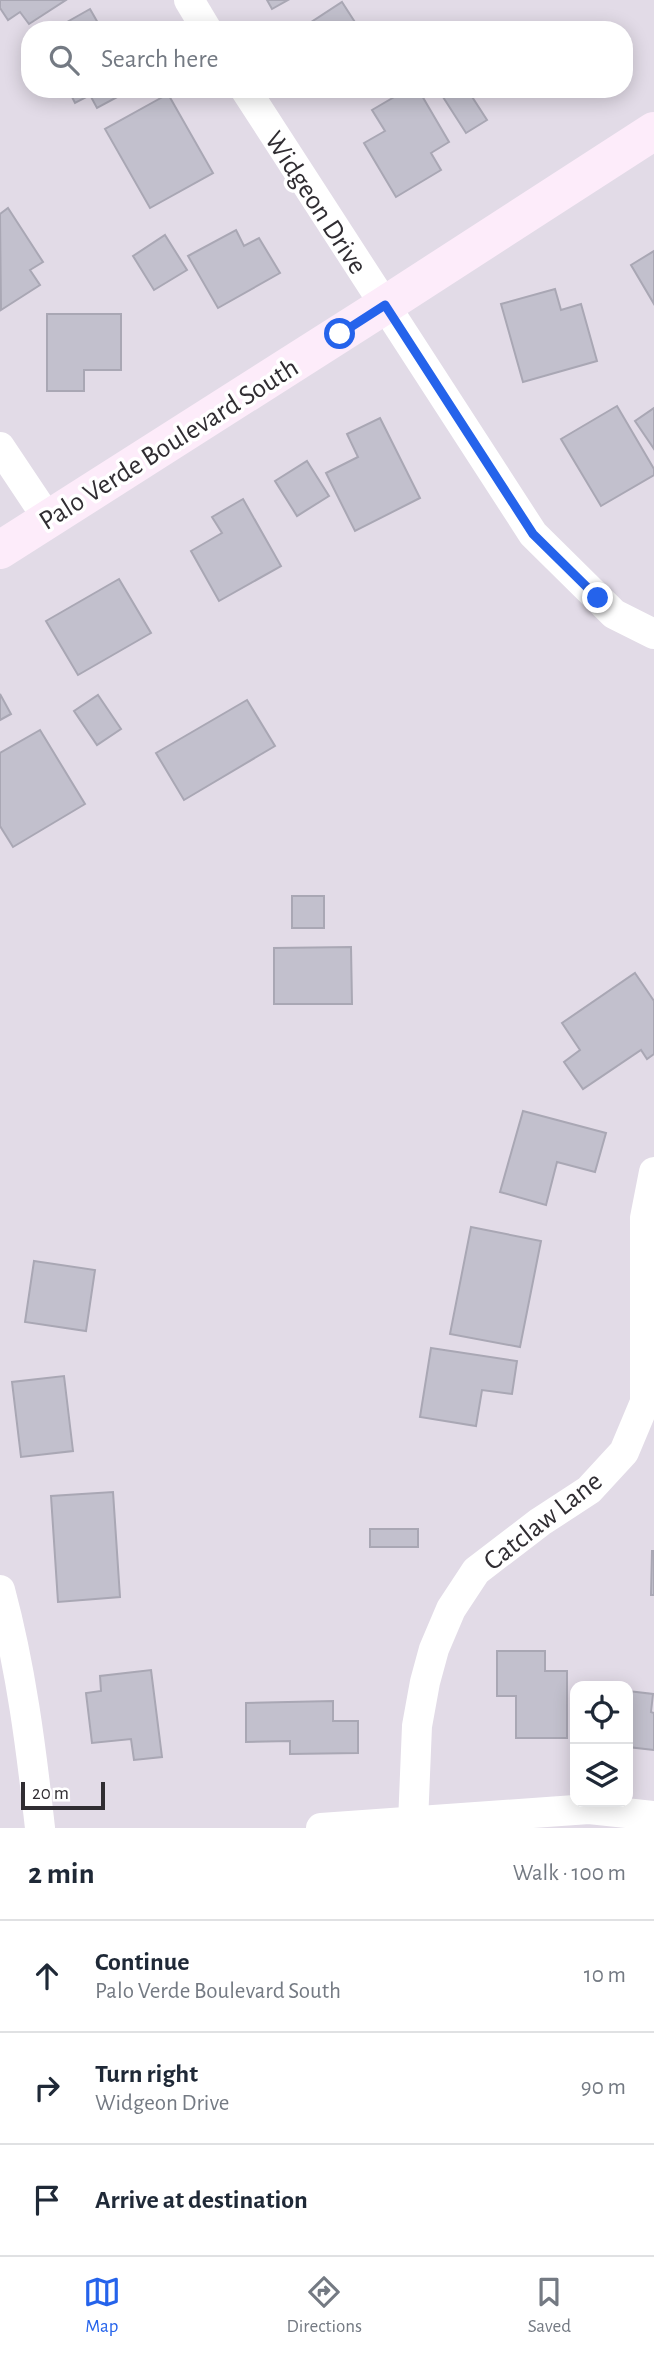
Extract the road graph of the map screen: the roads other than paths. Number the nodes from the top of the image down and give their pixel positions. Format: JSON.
{"nodes":[{"id":1,"x":189,"y":0,"type":"edge"},
{"id":2,"x":202,"y":21,"type":"edge"},
{"id":3,"x":251,"y":98,"type":"edge"},
{"id":4,"x":654,"y":131,"type":"edge"},
{"id":5,"x":385,"y":305,"type":"junction"},
{"id":6,"x":0,"y":447,"type":"edge"},
{"id":7,"x":48,"y":519,"type":"junction"},
{"id":8,"x":0,"y":550,"type":"edge"},
{"id":9,"x":654,"y":634,"type":"edge"},
{"id":10,"x":654,"y":1172,"type":"edge"},
{"id":11,"x":0,"y":1590,"type":"edge"},
{"id":12,"x":654,"y":1816,"type":"edge"},
{"id":13,"x":413,"y":1823,"type":"junction"},
{"id":14,"x":40,"y":1828,"type":"edge"},
{"id":15,"x":321,"y":1828,"type":"edge"}],
"edges":[{"from":1,"to":2,"type":"street"},
{"from":3,"to":5,"type":"street","name":"Widgeon Drive"},
{"from":4,"to":5,"type":"main road","name":"Palo Verde Boulevard South"},
{"from":5,"to":7,"type":"main road","name":"Palo Verde Boulevard South"},
{"from":5,"to":9,"type":"street","name":"Widgeon Drive"},
{"from":6,"to":7,"type":"street"},
{"from":7,"to":8,"type":"main road","name":"Palo Verde Boulevard South"},
{"from":10,"to":13,"type":"street","name":"Catclaw Lane"},
{"from":11,"to":14,"type":"street"},
{"from":12,"to":13,"type":"street"},
{"from":13,"to":15,"type":"street"}]}
